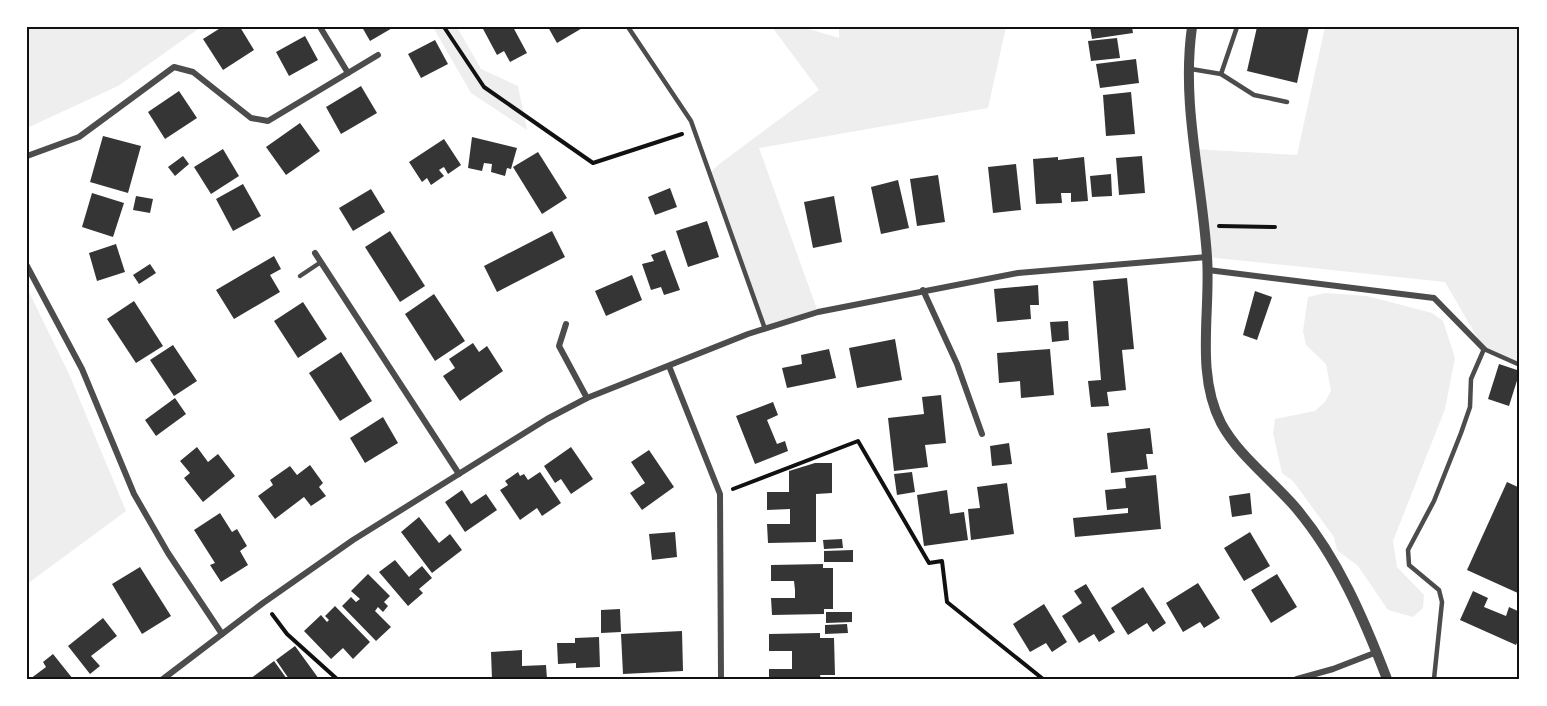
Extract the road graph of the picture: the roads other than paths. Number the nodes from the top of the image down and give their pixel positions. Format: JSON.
{"nodes":[{"id":1,"x":320,"y":27,"type":"edge"},
{"id":2,"x":628,"y":27,"type":"edge"},
{"id":3,"x":1192,"y":27,"type":"edge"},
{"id":4,"x":1237,"y":27,"type":"edge"},
{"id":5,"x":378,"y":55,"type":"dead end"},
{"id":6,"x":1188,"y":69,"type":"junction"},
{"id":7,"x":348,"y":73,"type":"junction"},
{"id":8,"x":1221,"y":74,"type":"junction"},
{"id":9,"x":1287,"y":102,"type":"dead end"},
{"id":10,"x":27,"y":156,"type":"edge"},
{"id":11,"x":315,"y":253,"type":"dead end"},
{"id":12,"x":1208,"y":257,"type":"junction"},
{"id":13,"x":321,"y":262,"type":"junction"},
{"id":14,"x":27,"y":266,"type":"edge"},
{"id":15,"x":1208,"y":270,"type":"junction"},
{"id":16,"x":300,"y":276,"type":"dead end"},
{"id":17,"x":923,"y":290,"type":"junction"},
{"id":18,"x":566,"y":324,"type":"dead end"},
{"id":19,"x":765,"y":329,"type":"junction"},
{"id":20,"x":1484,"y":349,"type":"junction"},
{"id":21,"x":1520,"y":365,"type":"edge"},
{"id":22,"x":669,"y":366,"type":"junction"},
{"id":23,"x":587,"y":398,"type":"junction"},
{"id":24,"x":982,"y":434,"type":"dead end"},
{"id":25,"x":459,"y":474,"type":"junction"},
{"id":26,"x":222,"y":634,"type":"junction"},
{"id":27,"x":1377,"y":652,"type":"junction"},
{"id":28,"x":163,"y":679,"type":"edge"},
{"id":29,"x":721,"y":679,"type":"edge"},
{"id":30,"x":1298,"y":679,"type":"edge"},
{"id":31,"x":1388,"y":679,"type":"edge"},
{"id":32,"x":1434,"y":679,"type":"edge"}],
"edges":[{"from":1,"to":7,"type":"street"},
{"from":2,"to":19,"type":"lane"},
{"from":3,"to":6,"type":"street"},
{"from":4,"to":8,"type":"lane"},
{"from":5,"to":7,"type":"street"},
{"from":6,"to":8,"type":"lane"},
{"from":6,"to":12,"type":"street"},
{"from":7,"to":10,"type":"street"},
{"from":8,"to":9,"type":"lane"},
{"from":11,"to":13,"type":"street"},
{"from":12,"to":15,"type":"street"},
{"from":12,"to":17,"type":"street"},
{"from":13,"to":16,"type":"lane"},
{"from":13,"to":25,"type":"street"},
{"from":14,"to":26,"type":"street"},
{"from":15,"to":20,"type":"street"},
{"from":15,"to":27,"type":"street"},
{"from":17,"to":19,"type":"street"},
{"from":17,"to":24,"type":"street"},
{"from":18,"to":23,"type":"street"},
{"from":19,"to":22,"type":"street"},
{"from":20,"to":21,"type":"lane"},
{"from":20,"to":32,"type":"lane"},
{"from":22,"to":23,"type":"street"},
{"from":22,"to":29,"type":"street"},
{"from":23,"to":25,"type":"street"},
{"from":25,"to":26,"type":"street"},
{"from":26,"to":28,"type":"street"},
{"from":27,"to":30,"type":"street"},
{"from":27,"to":31,"type":"street"}]}
